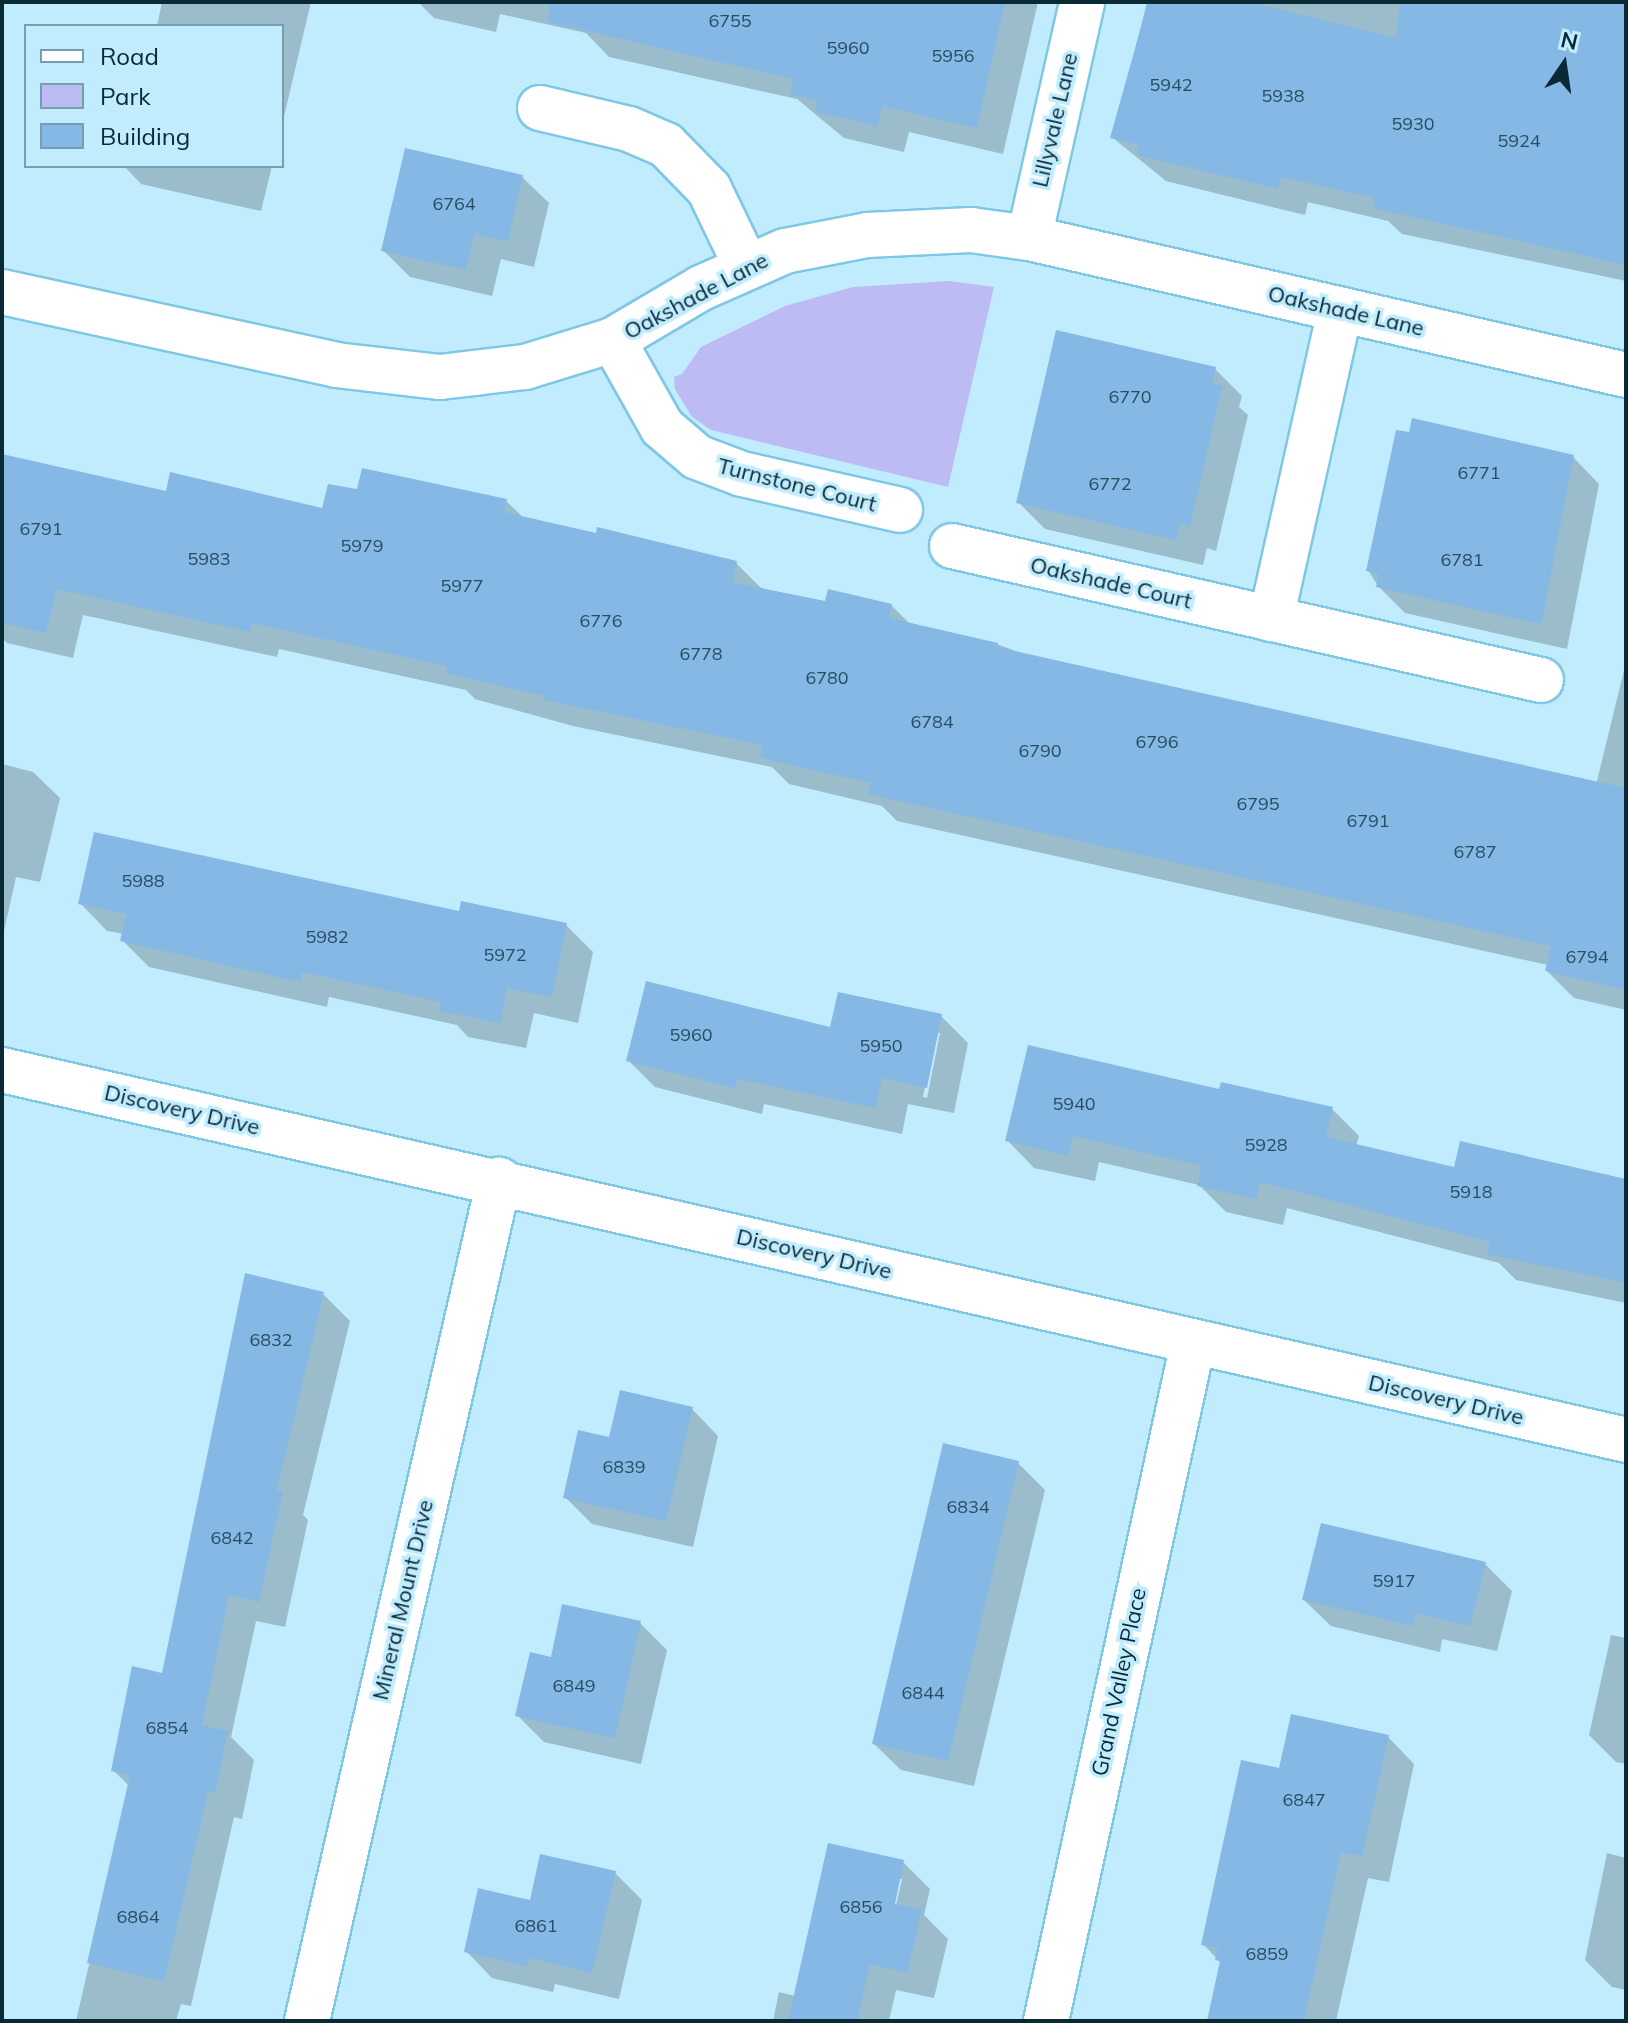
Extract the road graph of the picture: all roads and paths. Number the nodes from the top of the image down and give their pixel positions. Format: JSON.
{"nodes":[{"id":1,"x":1082,"y":2,"type":"edge"},
{"id":2,"x":540,"y":108,"type":"dead end"},
{"id":3,"x":1029,"y":238,"type":"junction"},
{"id":4,"x":746,"y":266,"type":"junction"},
{"id":5,"x":2,"y":292,"type":"edge"},
{"id":6,"x":1340,"y":310,"type":"junction"},
{"id":7,"x":613,"y":340,"type":"junction"},
{"id":8,"x":1626,"y":375,"type":"edge"},
{"id":9,"x":900,"y":510,"type":"dead end"},
{"id":10,"x":952,"y":546,"type":"dead end"},
{"id":11,"x":1271,"y":619,"type":"junction"},
{"id":12,"x":1541,"y":680,"type":"dead end"},
{"id":13,"x":2,"y":1070,"type":"edge"},
{"id":14,"x":499,"y":1180,"type":"junction"},
{"id":15,"x":1193,"y":1343,"type":"junction"},
{"id":16,"x":1626,"y":1440,"type":"edge"},
{"id":17,"x":307,"y":2021,"type":"edge"},
{"id":18,"x":1046,"y":2021,"type":"edge"}],
"edges":[{"from":1,"to":3,"type":"street","name":"Lillyvale Lane"},
{"from":2,"to":4,"type":"street"},
{"from":3,"to":4,"type":"street","name":"Oakshade Lane"},
{"from":3,"to":6,"type":"street","name":"Oakshade Lane"},
{"from":4,"to":7,"type":"street","name":"Oakshade Lane"},
{"from":5,"to":7,"type":"street","name":"Oakshade Lane"},
{"from":6,"to":8,"type":"street","name":"Oakshade Lane"},
{"from":6,"to":11,"type":"street"},
{"from":7,"to":9,"type":"street","name":"Turnstone Court"},
{"from":10,"to":11,"type":"street","name":"Oakshade Court"},
{"from":11,"to":12,"type":"street","name":"Oakshade Court"},
{"from":13,"to":14,"type":"street","name":"Discovery Drive"},
{"from":14,"to":15,"type":"street","name":"Discovery Drive"},
{"from":14,"to":17,"type":"street","name":"Mineral Mount Drive"},
{"from":15,"to":16,"type":"street","name":"Discovery Drive"},
{"from":15,"to":18,"type":"street","name":"Grand Valley Place"}]}
